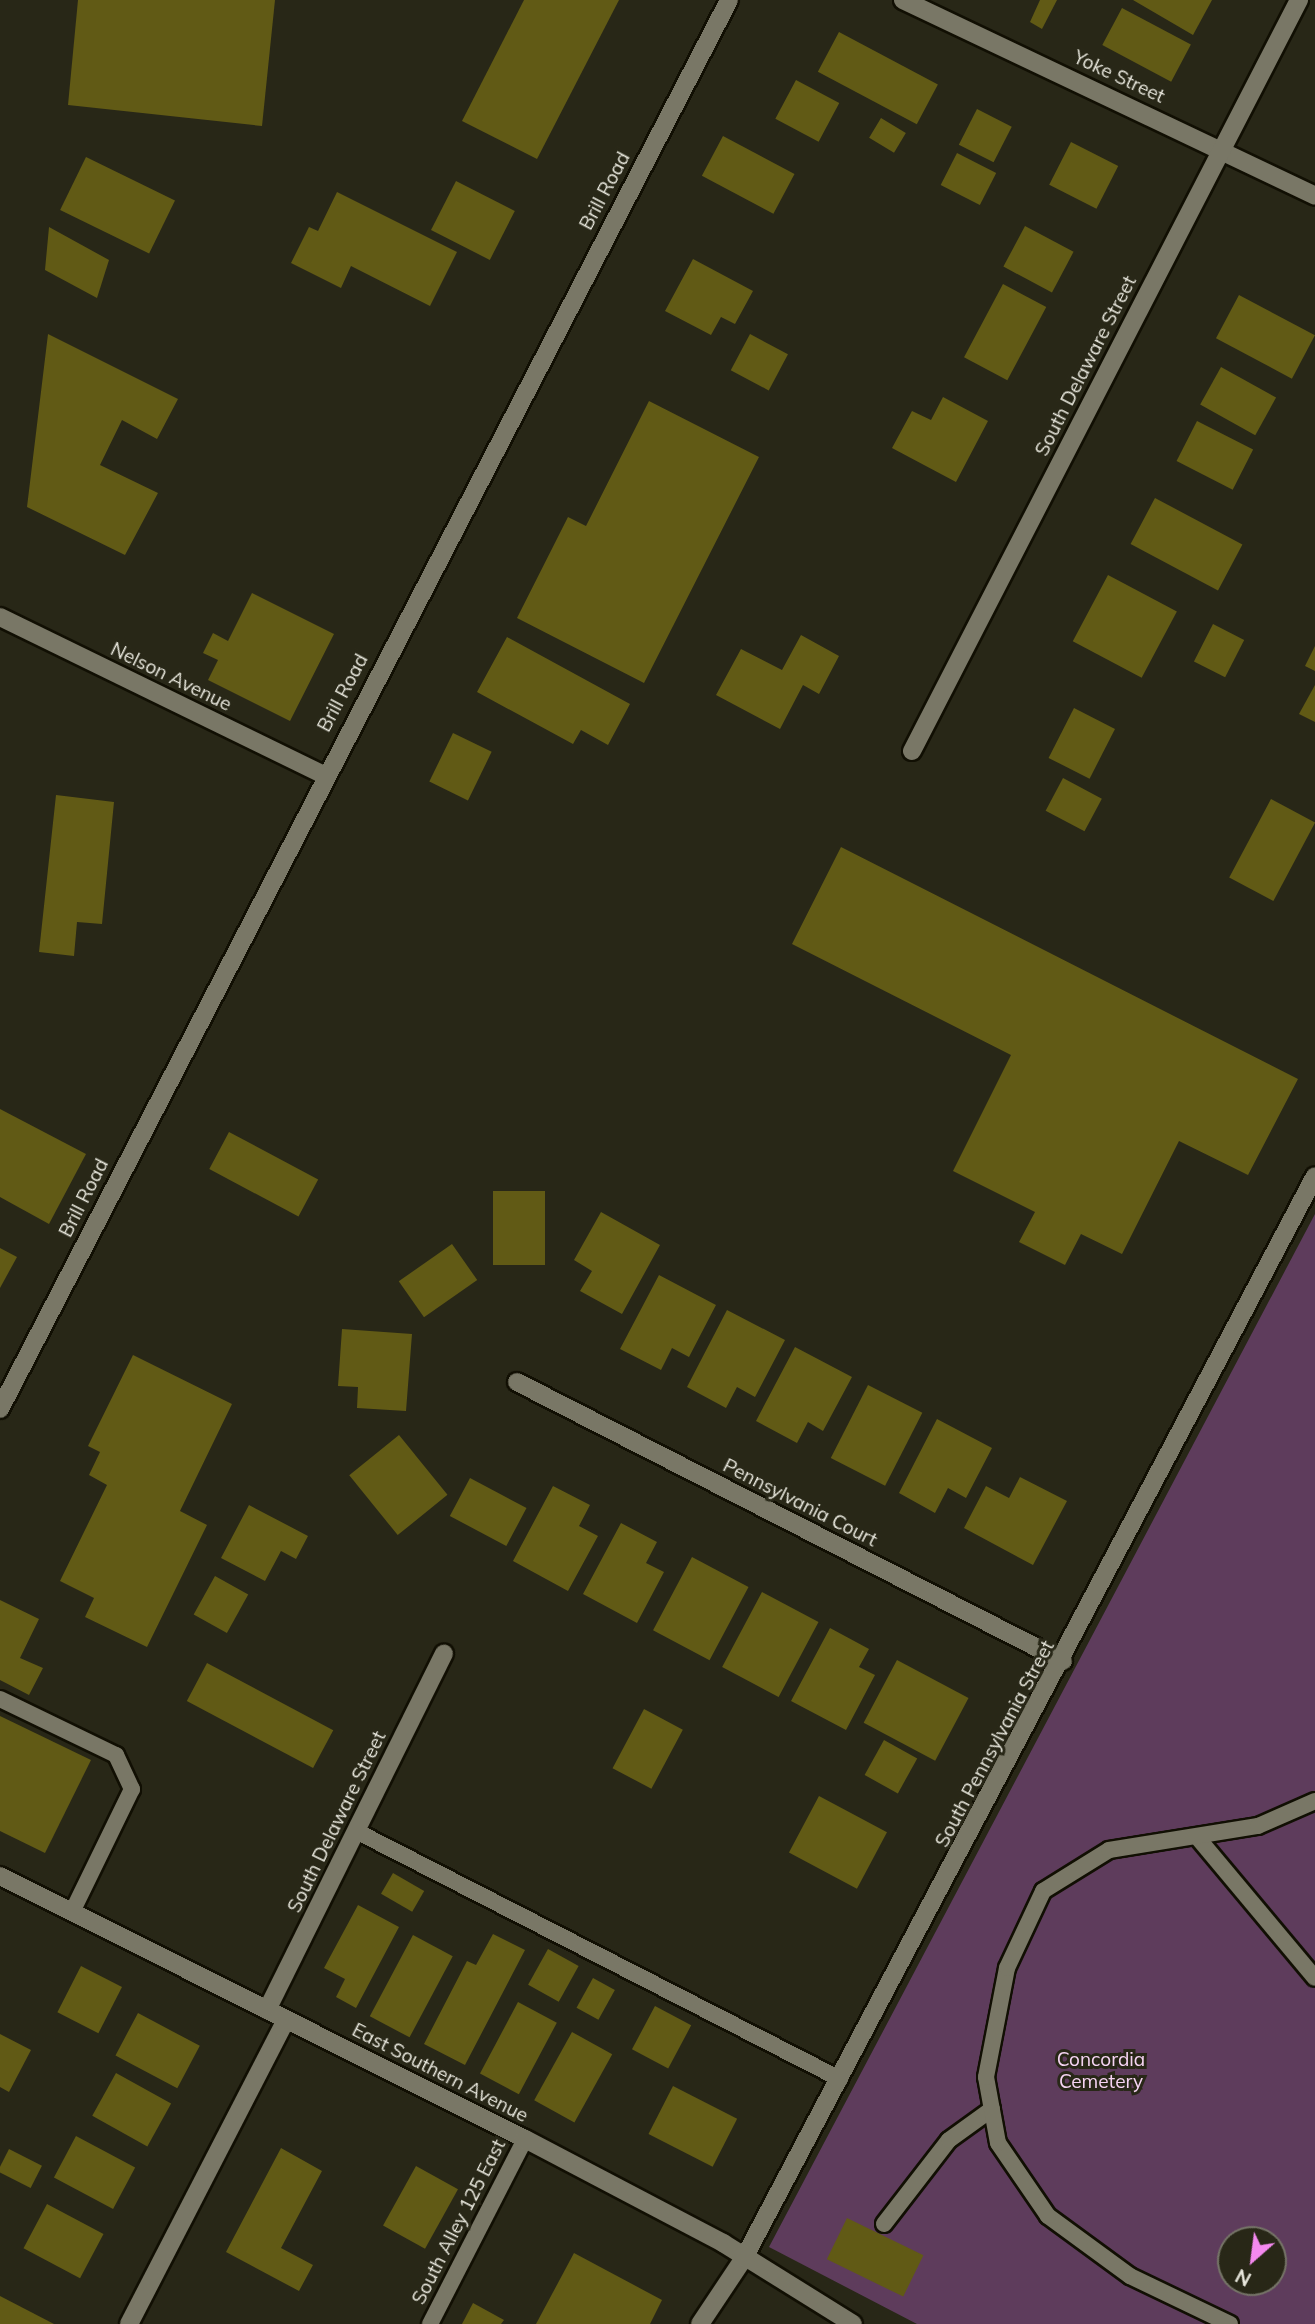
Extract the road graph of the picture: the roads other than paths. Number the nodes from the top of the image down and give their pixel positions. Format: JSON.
{"nodes":[{"id":1,"x":729,"y":0,"type":"edge"},
{"id":2,"x":903,"y":0,"type":"edge"},
{"id":3,"x":1299,"y":0,"type":"edge"},
{"id":4,"x":1221,"y":147,"type":"junction"},
{"id":5,"x":1315,"y":197,"type":"edge"},
{"id":6,"x":0,"y":617,"type":"edge"},
{"id":7,"x":912,"y":751,"type":"dead end"},
{"id":8,"x":324,"y":775,"type":"junction"},
{"id":9,"x":1315,"y":1176,"type":"edge"},
{"id":10,"x":517,"y":1382,"type":"dead end"},
{"id":11,"x":6,"y":1383,"type":"edge"},
{"id":12,"x":0,"y":1409,"type":"edge"},
{"id":13,"x":444,"y":1653,"type":"dead end"},
{"id":14,"x":1063,"y":1661,"type":"junction"},
{"id":15,"x":0,"y":1699,"type":"edge"},
{"id":16,"x":1315,"y":1801,"type":"edge"},
{"id":17,"x":356,"y":1831,"type":"junction"},
{"id":18,"x":1198,"y":1839,"type":"junction"},
{"id":19,"x":0,"y":1875,"type":"edge"},
{"id":20,"x":72,"y":1912,"type":"junction"},
{"id":21,"x":1315,"y":1978,"type":"edge"},
{"id":22,"x":267,"y":2010,"type":"junction"},
{"id":23,"x":286,"y":2020,"type":"junction"},
{"id":24,"x":840,"y":2079,"type":"junction"},
{"id":25,"x":992,"y":2109,"type":"junction"},
{"id":26,"x":525,"y":2139,"type":"junction"},
{"id":27,"x":884,"y":2224,"type":"dead end"},
{"id":28,"x":744,"y":2258,"type":"junction"},
{"id":29,"x":130,"y":2324,"type":"edge"},
{"id":30,"x":430,"y":2324,"type":"edge"},
{"id":31,"x":700,"y":2324,"type":"edge"},
{"id":32,"x":853,"y":2324,"type":"edge"},
{"id":33,"x":1230,"y":2324,"type":"edge"}],
"edges":[{"from":1,"to":8,"type":"street","name":"Brill Road"},
{"from":2,"to":4,"type":"street","name":"Yoke Street"},
{"from":3,"to":4,"type":"street","name":"South Delaware Street"},
{"from":4,"to":5,"type":"street","name":"Yoke Street"},
{"from":4,"to":7,"type":"street","name":"South Delaware Street"},
{"from":6,"to":8,"type":"street","name":"Nelson Avenue"},
{"from":8,"to":11,"type":"street","name":"Brill Road"},
{"from":9,"to":14,"type":"street","name":"South Pennsylvania Street"},
{"from":10,"to":14,"type":"street","name":"Pennsylvania Court"},
{"from":11,"to":12,"type":"street","name":"Brill Road"},
{"from":13,"to":17,"type":"street","name":"South Delaware Street"},
{"from":14,"to":24,"type":"street","name":"South Pennsylvania Street"},
{"from":15,"to":20,"type":"lane"},
{"from":16,"to":18,"type":"lane"},
{"from":17,"to":22,"type":"street","name":"South Delaware Street"},
{"from":17,"to":24,"type":"lane"},
{"from":18,"to":21,"type":"lane"},
{"from":18,"to":25,"type":"lane"},
{"from":19,"to":20,"type":"street","name":"East Southern Avenue"},
{"from":20,"to":22,"type":"street","name":"East Southern Avenue"},
{"from":22,"to":23,"type":"street","name":"East Southern Avenue"},
{"from":23,"to":26,"type":"street","name":"East Southern Avenue"},
{"from":23,"to":29,"type":"street"},
{"from":24,"to":28,"type":"street","name":"South Pennsylvania Street"},
{"from":25,"to":27,"type":"lane"},
{"from":25,"to":33,"type":"lane"},
{"from":26,"to":28,"type":"street","name":"East Southern Avenue"},
{"from":26,"to":30,"type":"lane","name":"South Alley 125 East"},
{"from":28,"to":31,"type":"street","name":"South Pennsylvania Street"},
{"from":28,"to":32,"type":"street","name":"East Southern Avenue"}]}
